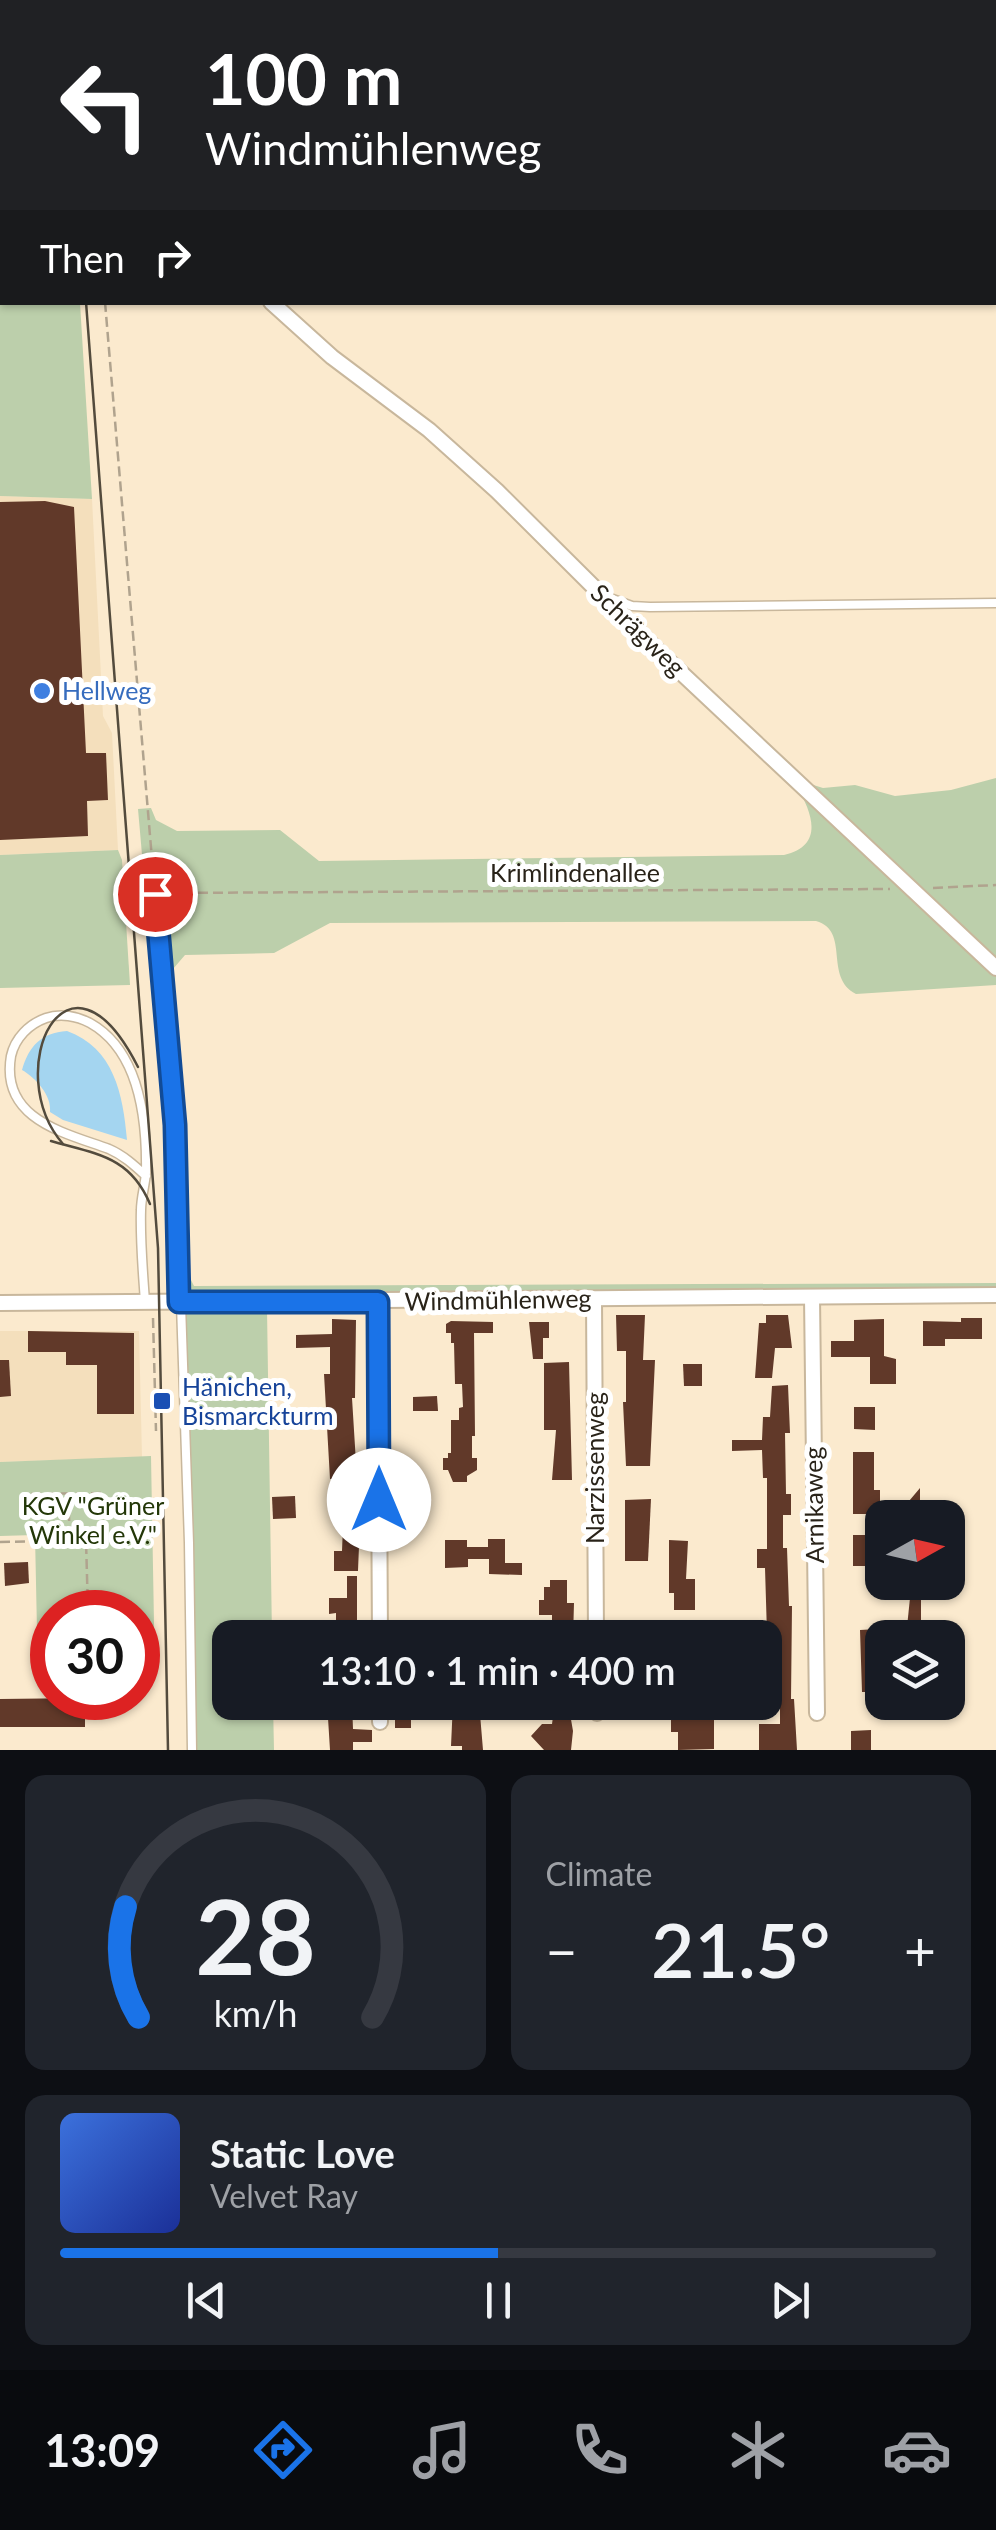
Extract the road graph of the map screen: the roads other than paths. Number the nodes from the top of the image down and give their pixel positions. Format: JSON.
{"nodes":[{"id":1,"x":274,"y":305,"type":"edge"},
{"id":2,"x":603,"y":596,"type":"junction"},
{"id":3,"x":996,"y":603,"type":"edge"},
{"id":4,"x":155,"y":894,"type":"road end"},
{"id":5,"x":996,"y":968,"type":"edge"},
{"id":6,"x":146,"y":1176,"type":"junction"},
{"id":7,"x":996,"y":1295,"type":"edge"},
{"id":8,"x":812,"y":1297,"type":"junction"},
{"id":9,"x":594,"y":1299,"type":"junction"},
{"id":10,"x":148,"y":1302,"type":"junction"},
{"id":11,"x":179,"y":1302,"type":"junction"},
{"id":12,"x":378,"y":1302,"type":"junction"},
{"id":13,"x":0,"y":1303,"type":"edge"},
{"id":14,"x":380,"y":1620,"type":"edge"},
{"id":15,"x":596,"y":1620,"type":"edge"},
{"id":16,"x":816,"y":1713,"type":"dead end"},
{"id":17,"x":192,"y":1750,"type":"edge"}],
"edges":[{"from":1,"to":2,"type":"street","name":"Schrägweg"},
{"from":2,"to":3,"type":"lane"},
{"from":2,"to":5,"type":"street","name":"Schrägweg"},
{"from":4,"to":11,"type":"lane"},
{"from":6,"to":6,"type":"lane"},
{"from":6,"to":10,"type":"lane"},
{"from":7,"to":8,"type":"street","name":"Windmühlenweg"},
{"from":8,"to":9,"type":"street","name":"Windmühlenweg"},
{"from":8,"to":16,"type":"street","name":"Arnikaweg"},
{"from":9,"to":12,"type":"street","name":"Windmühlenweg"},
{"from":9,"to":15,"type":"street","name":"Narzissenweg"},
{"from":10,"to":11,"type":"street","name":"Windmühlenweg"},
{"from":10,"to":13,"type":"street","name":"Windmühlenweg"},
{"from":11,"to":12,"type":"street","name":"Windmühlenweg"},
{"from":11,"to":17,"type":"lane"},
{"from":12,"to":14,"type":"street"}]}
